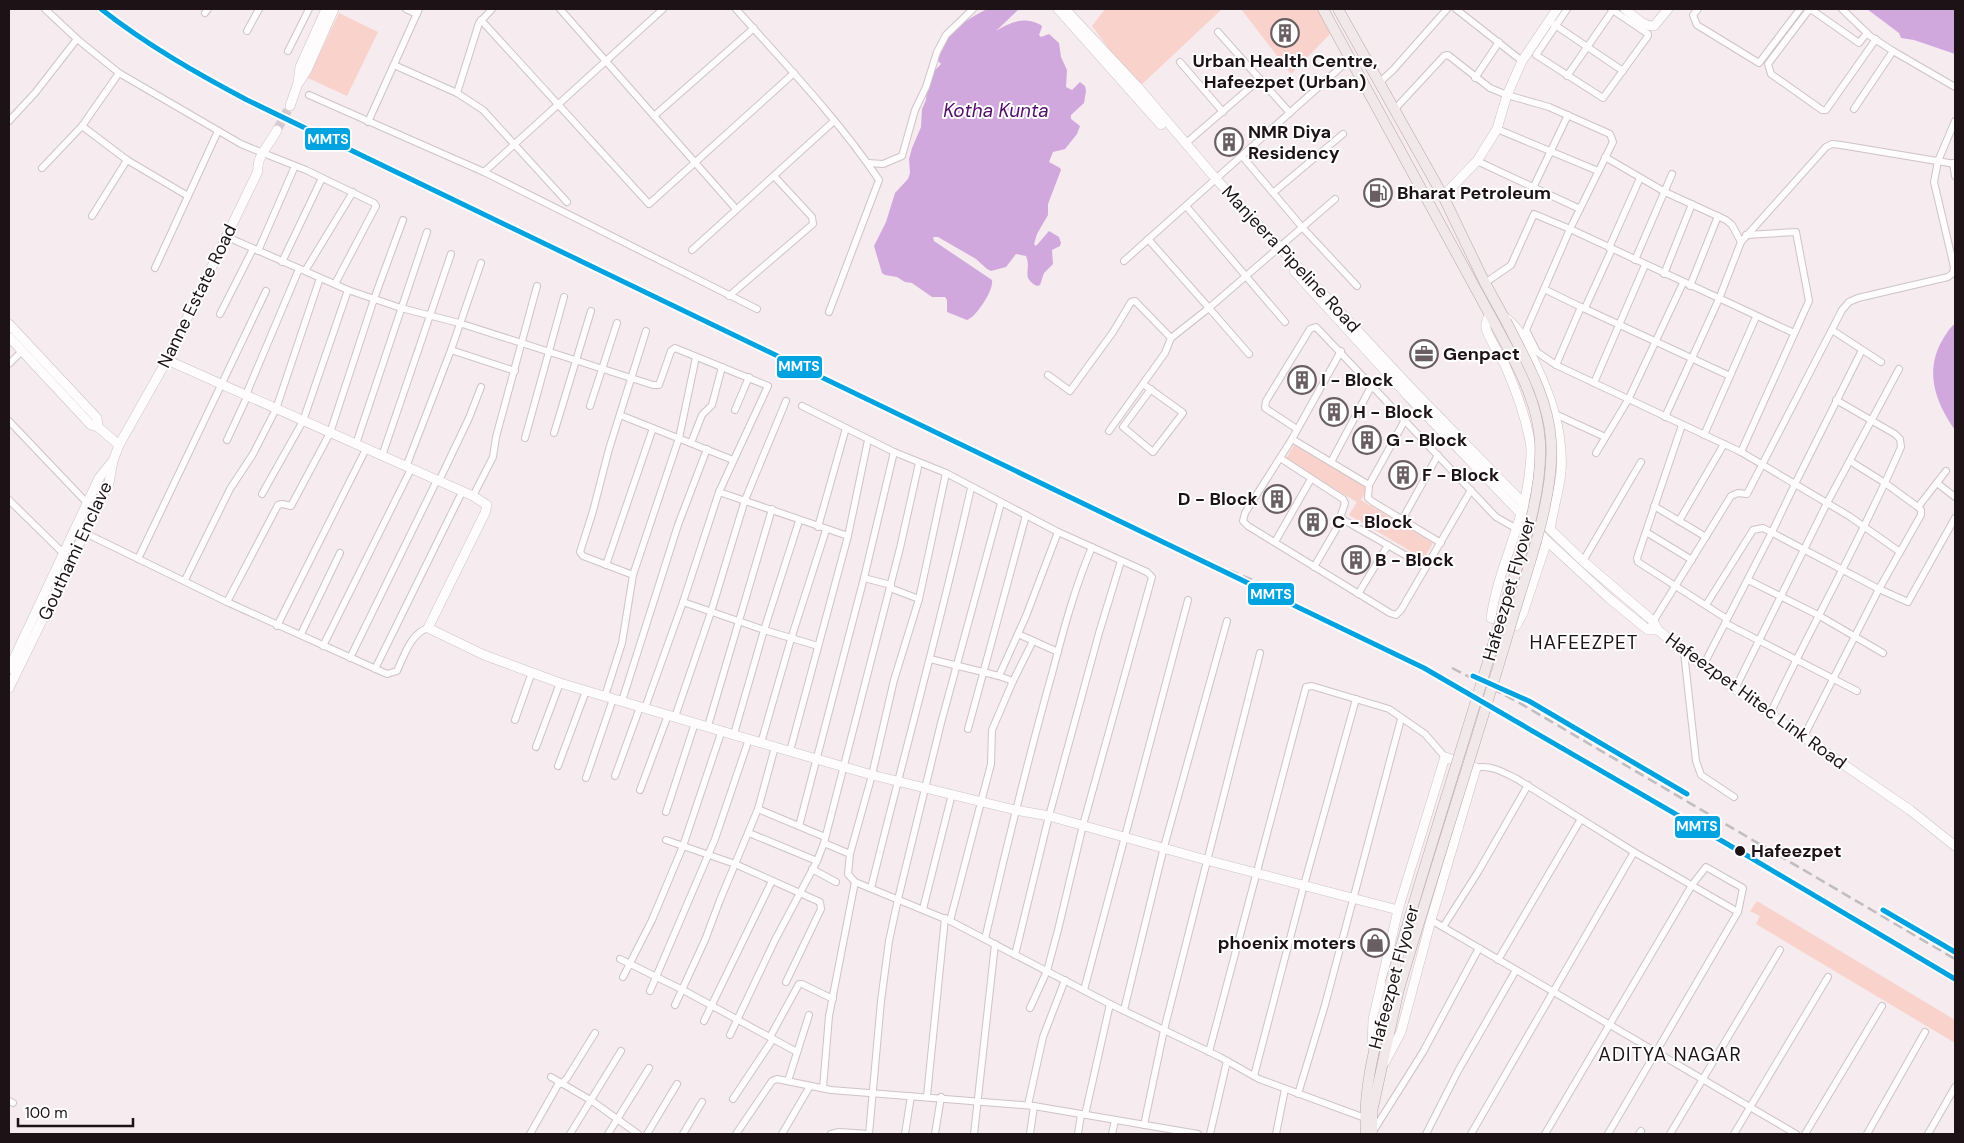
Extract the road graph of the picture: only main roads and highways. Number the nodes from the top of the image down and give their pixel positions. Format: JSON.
{"nodes":[{"id":1,"x":1323,"y":9,"type":"edge"},
{"id":2,"x":1338,"y":9,"type":"edge"},
{"id":3,"x":1502,"y":321,"type":"junction"},
{"id":4,"x":1376,"y":1070,"type":"junction"},
{"id":5,"x":1366,"y":1134,"type":"edge"},
{"id":6,"x":1372,"y":1134,"type":"edge"}],
"edges":[{"from":1,"to":3,"type":"main road","name":"Hafeezpet Flyover"},
{"from":2,"to":3,"type":"main road"},
{"from":3,"to":4,"type":"main road","name":"Hafeezpet Flyover","bridge":true},
{"from":4,"to":5,"type":"main road"},
{"from":4,"to":6,"type":"main road"}]}
